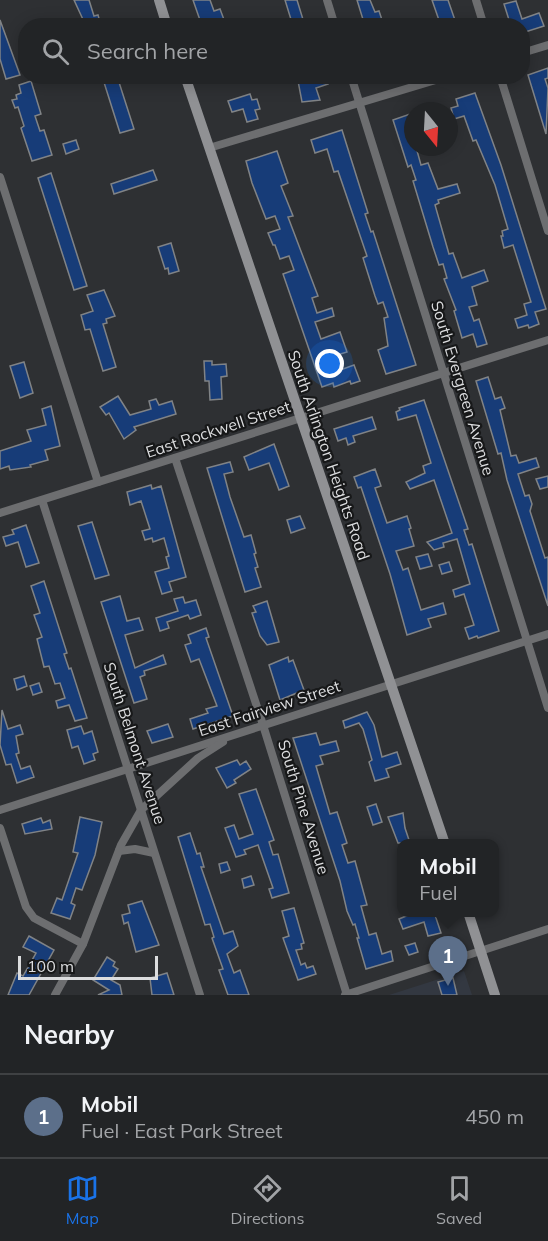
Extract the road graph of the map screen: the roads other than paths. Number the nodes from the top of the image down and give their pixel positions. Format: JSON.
{"nodes":[{"id":1,"x":159,"y":0,"type":"edge"},
{"id":2,"x":327,"y":0,"type":"edge"},
{"id":3,"x":476,"y":0,"type":"edge"},
{"id":4,"x":165,"y":18,"type":"edge"},
{"id":5,"x":333,"y":18,"type":"edge"},
{"id":6,"x":482,"y":18,"type":"edge"},
{"id":7,"x":548,"y":45,"type":"edge"},
{"id":8,"x":530,"y":51,"type":"edge"},
{"id":9,"x":188,"y":84,"type":"edge"},
{"id":10,"x":354,"y":84,"type":"edge"},
{"id":11,"x":424,"y":84,"type":"edge"},
{"id":12,"x":502,"y":84,"type":"edge"},
{"id":13,"x":360,"y":104,"type":"junction"},
{"id":14,"x":209,"y":148,"type":"junction"},
{"id":15,"x":0,"y":177,"type":"edge"},
{"id":16,"x":548,"y":231,"type":"edge"},
{"id":17,"x":548,"y":340,"type":"edge"},
{"id":18,"x":443,"y":374,"type":"junction"},
{"id":19,"x":301,"y":418,"type":"junction"},
{"id":20,"x":175,"y":458,"type":"junction"},
{"id":21,"x":98,"y":482,"type":"junction"},
{"id":22,"x":42,"y":500,"type":"junction"},
{"id":23,"x":0,"y":513,"type":"edge"},
{"id":24,"x":548,"y":634,"type":"edge"},
{"id":25,"x":526,"y":641,"type":"junction"},
{"id":26,"x":391,"y":684,"type":"junction"},
{"id":27,"x":548,"y":708,"type":"edge"},
{"id":28,"x":263,"y":725,"type":"junction"},
{"id":29,"x":232,"y":735,"type":"junction"},
{"id":30,"x":127,"y":769,"type":"junction"},
{"id":31,"x":0,"y":810,"type":"edge"},
{"id":32,"x":141,"y":810,"type":"junction"},
{"id":33,"x":0,"y":828,"type":"edge"},
{"id":34,"x":444,"y":839,"type":"edge"},
{"id":35,"x":118,"y":851,"type":"junction"},
{"id":36,"x":154,"y":853,"type":"junction"},
{"id":37,"x":470,"y":917,"type":"edge"},
{"id":38,"x":548,"y":929,"type":"edge"},
{"id":39,"x":83,"y":944,"type":"junction"},
{"id":40,"x":481,"y":951,"type":"junction"},
{"id":41,"x":55,"y":995,"type":"edge"},
{"id":42,"x":200,"y":995,"type":"edge"},
{"id":43,"x":346,"y":995,"type":"edge"},
{"id":44,"x":495,"y":995,"type":"edge"}],
"edges":[{"from":1,"to":4,"type":"main road"},
{"from":2,"to":5,"type":"street"},
{"from":3,"to":6,"type":"street"},
{"from":7,"to":8,"type":"street"},
{"from":9,"to":14,"type":"main road","name":"South Arlington Heights Road"},
{"from":10,"to":13,"type":"street","name":"South Evergreen Avenue"},
{"from":11,"to":13,"type":"street"},
{"from":12,"to":16,"type":"street"},
{"from":13,"to":14,"type":"street"},
{"from":13,"to":18,"type":"street","name":"South Evergreen Avenue"},
{"from":14,"to":19,"type":"main road","name":"South Arlington Heights Road"},
{"from":15,"to":21,"type":"street"},
{"from":17,"to":18,"type":"street","name":"East Rockwell Street"},
{"from":18,"to":19,"type":"street","name":"East Rockwell Street"},
{"from":18,"to":25,"type":"street","name":"South Evergreen Avenue"},
{"from":19,"to":20,"type":"street","name":"East Rockwell Street"},
{"from":19,"to":26,"type":"main road","name":"South Arlington Heights Road"},
{"from":20,"to":21,"type":"street","name":"East Rockwell Street"},
{"from":20,"to":28,"type":"street","name":"South Pine Avenue"},
{"from":21,"to":22,"type":"street","name":"East Rockwell Street"},
{"from":22,"to":23,"type":"street","name":"East Rockwell Street"},
{"from":22,"to":30,"type":"street","name":"South Belmont Avenue"},
{"from":24,"to":25,"type":"street","name":"East Fairview Street"},
{"from":25,"to":26,"type":"street","name":"East Fairview Street"},
{"from":25,"to":27,"type":"street","name":"South Evergreen Avenue"},
{"from":26,"to":28,"type":"street","name":"East Fairview Street"},
{"from":26,"to":34,"type":"main road","name":"South Arlington Heights Road"},
{"from":28,"to":29,"type":"street","name":"East Fairview Street"},
{"from":28,"to":43,"type":"street","name":"South Pine Avenue"},
{"from":29,"to":30,"type":"street","name":"East Fairview Street"},
{"from":29,"to":32,"type":"street"},
{"from":30,"to":31,"type":"street","name":"East Fairview Street"},
{"from":30,"to":32,"type":"street","name":"South Belmont Avenue"},
{"from":32,"to":35,"type":"street"},
{"from":32,"to":36,"type":"street","name":"South Belmont Avenue"},
{"from":33,"to":39,"type":"street"},
{"from":35,"to":36,"type":"street"},
{"from":35,"to":39,"type":"street"},
{"from":36,"to":42,"type":"street","name":"South Belmont Avenue"},
{"from":37,"to":40,"type":"main road"},
{"from":38,"to":40,"type":"street"},
{"from":39,"to":41,"type":"street"},
{"from":40,"to":43,"type":"street"},
{"from":40,"to":44,"type":"main road"}]}
